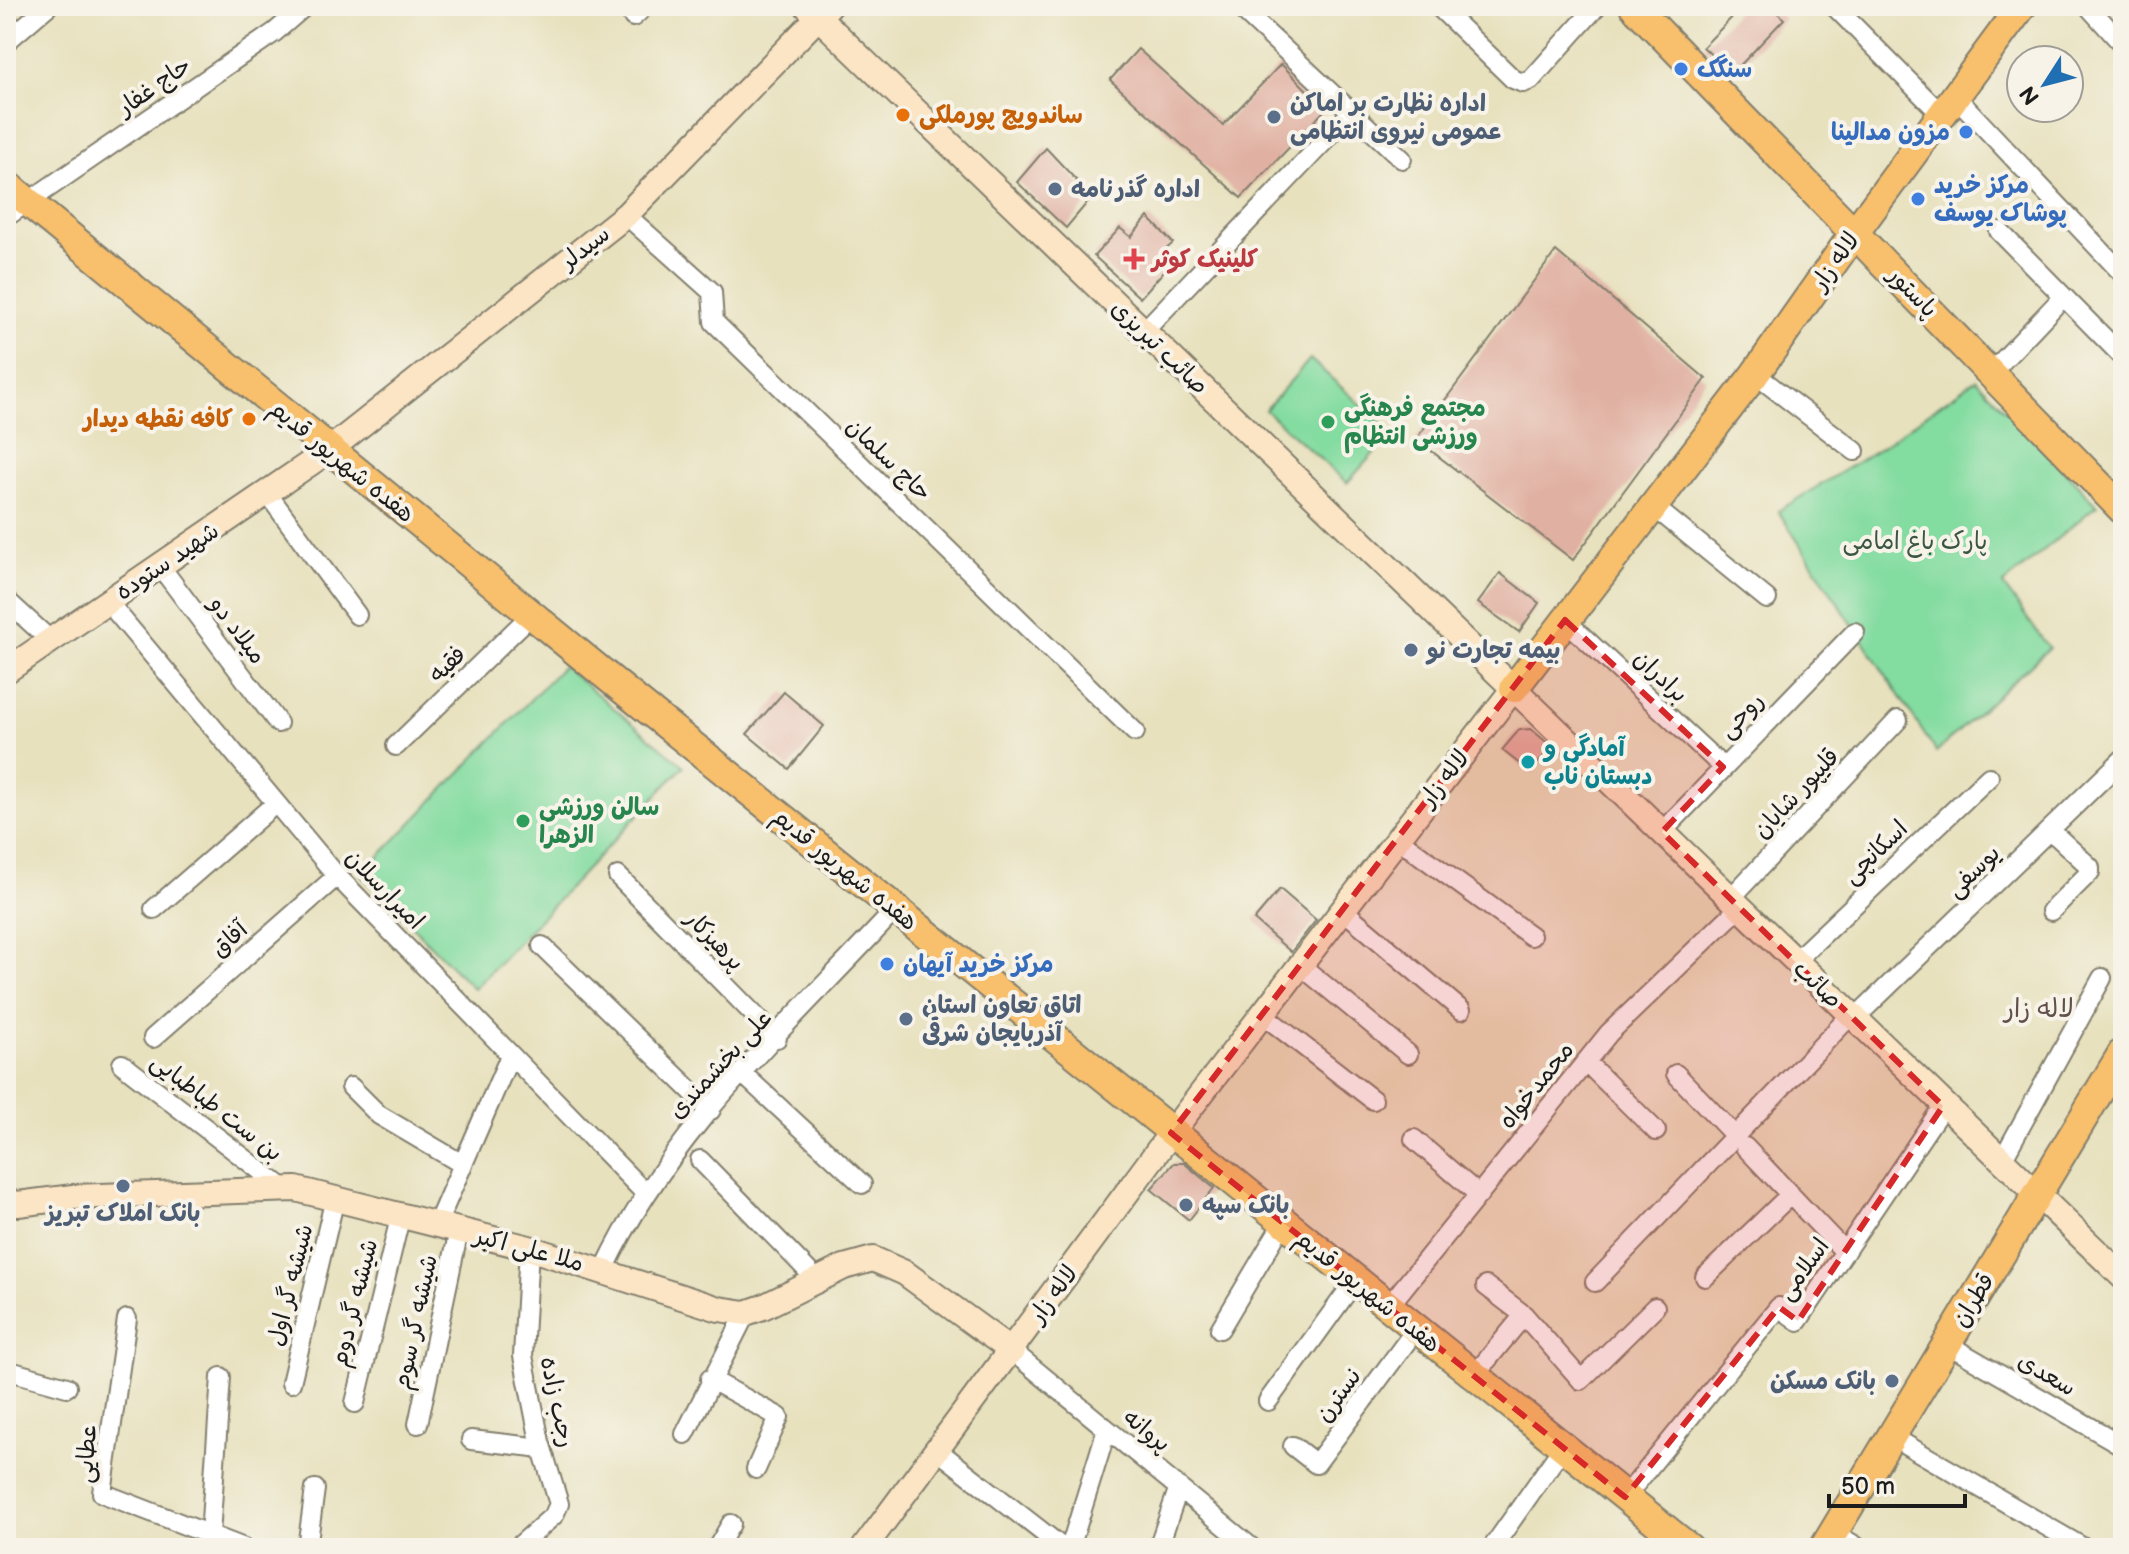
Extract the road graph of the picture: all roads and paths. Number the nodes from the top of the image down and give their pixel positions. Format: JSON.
{"nodes":[{"id":1,"x":48,"y":6,"type":"edge"},
{"id":2,"x":305,"y":6,"type":"edge"},
{"id":3,"x":1238,"y":6,"type":"edge"},
{"id":4,"x":1438,"y":6,"type":"edge"},
{"id":5,"x":1597,"y":6,"type":"edge"},
{"id":6,"x":1634,"y":6,"type":"edge"},
{"id":7,"x":1834,"y":6,"type":"edge"},
{"id":8,"x":2088,"y":6,"type":"edge"},
{"id":9,"x":819,"y":10,"type":"edge"},
{"id":10,"x":2014,"y":10,"type":"edge"},
{"id":11,"x":6,"y":42,"type":"edge"},
{"id":12,"x":2123,"y":45,"type":"edge"},
{"id":13,"x":1949,"y":106,"type":"junction"},
{"id":14,"x":1352,"y":112,"type":"junction"},
{"id":15,"x":1402,"y":159,"type":"dead end"},
{"id":16,"x":13,"y":201,"type":"edge"},
{"id":17,"x":626,"y":215,"type":"junction"},
{"id":18,"x":1999,"y":231,"type":"dead end"},
{"id":19,"x":1855,"y":232,"type":"junction"},
{"id":20,"x":2123,"y":274,"type":"edge"},
{"id":21,"x":2062,"y":298,"type":"junction"},
{"id":22,"x":1144,"y":331,"type":"junction"},
{"id":23,"x":2123,"y":357,"type":"edge"},
{"id":24,"x":1991,"y":373,"type":"junction"},
{"id":25,"x":1755,"y":374,"type":"junction"},
{"id":26,"x":328,"y":451,"type":"junction"},
{"id":27,"x":1855,"y":451,"type":"dead end"},
{"id":28,"x":267,"y":493,"type":"junction"},
{"id":29,"x":1653,"y":506,"type":"junction"},
{"id":30,"x":2123,"y":510,"type":"edge"},
{"id":31,"x":160,"y":566,"type":"junction"},
{"id":32,"x":1767,"y":599,"type":"dead end"},
{"id":33,"x":6,"y":600,"type":"edge"},
{"id":34,"x":108,"y":602,"type":"junction"},
{"id":35,"x":357,"y":615,"type":"dead end"},
{"id":36,"x":531,"y":615,"type":"junction"},
{"id":37,"x":1565,"y":620,"type":"junction"},
{"id":38,"x":1855,"y":632,"type":"dead end"},
{"id":39,"x":51,"y":641,"type":"junction"},
{"id":40,"x":6,"y":671,"type":"edge"},
{"id":41,"x":1514,"y":688,"type":"junction"},
{"id":42,"x":1898,"y":720,"type":"dead end"},
{"id":43,"x":278,"y":723,"type":"dead end"},
{"id":44,"x":1135,"y":732,"type":"dead end"},
{"id":45,"x":396,"y":746,"type":"dead end"},
{"id":46,"x":2123,"y":759,"type":"edge"},
{"id":47,"x":1723,"y":767,"type":"junction"},
{"id":48,"x":1989,"y":777,"type":"dead end"},
{"id":49,"x":276,"y":803,"type":"junction"},
{"id":50,"x":2050,"y":830,"type":"junction"},
{"id":51,"x":1662,"y":832,"type":"junction"},
{"id":52,"x":1398,"y":839,"type":"junction"},
{"id":53,"x":337,"y":876,"type":"junction"},
{"id":54,"x":618,"y":876,"type":"dead end"},
{"id":55,"x":1734,"y":903,"type":"junction"},
{"id":56,"x":154,"y":909,"type":"dead end"},
{"id":57,"x":895,"y":910,"type":"junction"},
{"id":58,"x":1343,"y":910,"type":"junction"},
{"id":59,"x":2051,"y":911,"type":"dead end"},
{"id":60,"x":1531,"y":936,"type":"dead end"},
{"id":61,"x":542,"y":946,"type":"dead end"},
{"id":62,"x":1795,"y":961,"type":"junction"},
{"id":63,"x":1300,"y":965,"type":"junction"},
{"id":64,"x":2102,"y":978,"type":"dead end"},
{"id":65,"x":1461,"y":1010,"type":"dead end"},
{"id":66,"x":1262,"y":1014,"type":"junction"},
{"id":67,"x":1853,"y":1016,"type":"junction"},
{"id":68,"x":153,"y":1038,"type":"dead end"},
{"id":69,"x":777,"y":1038,"type":"junction"},
{"id":70,"x":1408,"y":1054,"type":"dead end"},
{"id":71,"x":510,"y":1056,"type":"junction"},
{"id":72,"x":1586,"y":1062,"type":"junction"},
{"id":73,"x":122,"y":1064,"type":"dead end"},
{"id":74,"x":2120,"y":1064,"type":"edge"},
{"id":75,"x":743,"y":1074,"type":"junction"},
{"id":76,"x":1676,"y":1074,"type":"dead end"},
{"id":77,"x":351,"y":1087,"type":"dead end"},
{"id":78,"x":1373,"y":1100,"type":"dead end"},
{"id":79,"x":1943,"y":1106,"type":"junction"},
{"id":80,"x":711,"y":1110,"type":"junction"},
{"id":81,"x":1656,"y":1131,"type":"dead end"},
{"id":82,"x":1171,"y":1133,"type":"junction"},
{"id":83,"x":1414,"y":1139,"type":"dead end"},
{"id":84,"x":1740,"y":1142,"type":"junction"},
{"id":85,"x":700,"y":1160,"type":"dead end"},
{"id":86,"x":2001,"y":1162,"type":"junction"},
{"id":87,"x":462,"y":1164,"type":"junction"},
{"id":88,"x":862,"y":1184,"type":"dead end"},
{"id":89,"x":283,"y":1188,"type":"junction"},
{"id":90,"x":645,"y":1193,"type":"junction"},
{"id":91,"x":1479,"y":1195,"type":"junction"},
{"id":92,"x":1790,"y":1195,"type":"junction"},
{"id":93,"x":2036,"y":1196,"type":"junction"},
{"id":94,"x":335,"y":1198,"type":"junction"},
{"id":95,"x":6,"y":1201,"type":"edge"},
{"id":96,"x":401,"y":1214,"type":"junction"},
{"id":97,"x":1283,"y":1223,"type":"junction"},
{"id":98,"x":448,"y":1227,"type":"junction"},
{"id":99,"x":529,"y":1248,"type":"junction"},
{"id":100,"x":1845,"y":1252,"type":"junction"},
{"id":101,"x":604,"y":1270,"type":"junction"},
{"id":102,"x":1705,"y":1277,"type":"dead end"},
{"id":103,"x":2123,"y":1277,"type":"edge"},
{"id":104,"x":817,"y":1280,"type":"junction"},
{"id":105,"x":1355,"y":1281,"type":"junction"},
{"id":106,"x":1595,"y":1282,"type":"dead end"},
{"id":107,"x":1486,"y":1286,"type":"dead end"},
{"id":108,"x":1388,"y":1307,"type":"junction"},
{"id":109,"x":1655,"y":1307,"type":"dead end"},
{"id":110,"x":746,"y":1313,"type":"junction"},
{"id":111,"x":1524,"y":1315,"type":"junction"},
{"id":112,"x":127,"y":1319,"type":"dead end"},
{"id":113,"x":1220,"y":1329,"type":"dead end"},
{"id":114,"x":1416,"y":1329,"type":"junction"},
{"id":115,"x":1947,"y":1344,"type":"junction"},
{"id":116,"x":1012,"y":1351,"type":"junction"},
{"id":117,"x":6,"y":1370,"type":"edge"},
{"id":118,"x":1474,"y":1376,"type":"junction"},
{"id":119,"x":221,"y":1377,"type":"dead end"},
{"id":120,"x":710,"y":1379,"type":"junction"},
{"id":121,"x":291,"y":1383,"type":"dead end"},
{"id":122,"x":67,"y":1387,"type":"dead end"},
{"id":123,"x":1268,"y":1401,"type":"dead end"},
{"id":124,"x":355,"y":1403,"type":"dead end"},
{"id":125,"x":418,"y":1424,"type":"dead end"},
{"id":126,"x":1107,"y":1429,"type":"junction"},
{"id":127,"x":685,"y":1434,"type":"dead end"},
{"id":128,"x":1891,"y":1436,"type":"junction"},
{"id":129,"x":471,"y":1440,"type":"dead end"},
{"id":130,"x":1293,"y":1446,"type":"dead end"},
{"id":131,"x":2123,"y":1446,"type":"edge"},
{"id":132,"x":1563,"y":1447,"type":"junction"},
{"id":133,"x":542,"y":1448,"type":"junction"},
{"id":134,"x":937,"y":1450,"type":"junction"},
{"id":135,"x":756,"y":1469,"type":"dead end"},
{"id":136,"x":1179,"y":1487,"type":"junction"},
{"id":137,"x":315,"y":1489,"type":"dead end"},
{"id":138,"x":1625,"y":1497,"type":"junction"},
{"id":139,"x":731,"y":1524,"type":"dead end"},
{"id":140,"x":210,"y":1535,"type":"junction"},
{"id":141,"x":1829,"y":1540,"type":"edge"},
{"id":142,"x":870,"y":1546,"type":"edge"},
{"id":143,"x":244,"y":1548,"type":"edge"},
{"id":144,"x":307,"y":1548,"type":"edge"},
{"id":145,"x":517,"y":1548,"type":"edge"},
{"id":146,"x":717,"y":1548,"type":"edge"},
{"id":147,"x":1063,"y":1548,"type":"edge"},
{"id":148,"x":1070,"y":1548,"type":"edge"},
{"id":149,"x":1158,"y":1548,"type":"edge"},
{"id":150,"x":1252,"y":1548,"type":"edge"},
{"id":151,"x":1492,"y":1548,"type":"edge"},
{"id":152,"x":1689,"y":1548,"type":"edge"},
{"id":153,"x":1859,"y":1548,"type":"edge"},
{"id":154,"x":2084,"y":1548,"type":"edge"}],
"edges":[{"from":1,"to":11,"type":"street"},
{"from":2,"to":16,"type":"street","name":"حاج غفار"},
{"from":3,"to":14,"type":"street"},
{"from":4,"to":5,"type":"street"},
{"from":6,"to":19,"type":"main road","name":"پاستور"},
{"from":7,"to":13,"type":"street"},
{"from":8,"to":12,"type":"street"},
{"from":9,"to":17,"type":"main road","name":"سیدلر"},
{"from":9,"to":22,"type":"main road","name":"صائب تبریزی"},
{"from":10,"to":13,"type":"main road","name":"لاله زار"},
{"from":13,"to":19,"type":"main road","name":"لاله زار"},
{"from":13,"to":20,"type":"street"},
{"from":14,"to":15,"type":"street"},
{"from":14,"to":22,"type":"street"},
{"from":16,"to":26,"type":"main road","name":"هفده شهریور قدیم"},
{"from":17,"to":26,"type":"main road","name":"سیدلر"},
{"from":17,"to":44,"type":"street","name":"حاج سلمان"},
{"from":18,"to":21,"type":"street"},
{"from":19,"to":24,"type":"main road","name":"پاستور"},
{"from":19,"to":25,"type":"main road","name":"لاله زار"},
{"from":21,"to":23,"type":"street"},
{"from":21,"to":24,"type":"street"},
{"from":22,"to":41,"type":"main road","name":"صائب تبریزی"},
{"from":24,"to":30,"type":"main road","name":"پاستور"},
{"from":25,"to":27,"type":"street"},
{"from":25,"to":29,"type":"main road","name":"لاله زار"},
{"from":26,"to":28,"type":"main road","name":"شهید ستوده"},
{"from":26,"to":36,"type":"main road","name":"هفده شهریور قدیم"},
{"from":28,"to":31,"type":"main road","name":"شهید ستوده"},
{"from":28,"to":35,"type":"street"},
{"from":29,"to":32,"type":"street"},
{"from":29,"to":37,"type":"main road","name":"لاله زار"},
{"from":31,"to":34,"type":"main road","name":"شهید ستوده"},
{"from":31,"to":43,"type":"street","name":"میلاد دو"},
{"from":33,"to":39,"type":"street"},
{"from":34,"to":39,"type":"main road","name":"شهید ستوده"},
{"from":34,"to":49,"type":"street","name":"امیرارسلان"},
{"from":36,"to":45,"type":"street","name":"فقیه"},
{"from":36,"to":57,"type":"main road","name":"هفده شهریور قدیم"},
{"from":37,"to":41,"type":"main road","name":"لاله زار"},
{"from":37,"to":47,"type":"street","name":"برادران"},
{"from":38,"to":47,"type":"street","name":"روحی"},
{"from":39,"to":40,"type":"main road","name":"شهید ستوده"},
{"from":41,"to":51,"type":"main road","name":"صائب"},
{"from":41,"to":52,"type":"main road","name":"لاله زار"},
{"from":42,"to":55,"type":"street","name":"قلیپور شایان"},
{"from":46,"to":50,"type":"street","name":"یوسفی"},
{"from":47,"to":51,"type":"street","name":"روحی"},
{"from":48,"to":62,"type":"street","name":"اسکانچی"},
{"from":49,"to":53,"type":"street","name":"امیرارسلان"},
{"from":49,"to":56,"type":"street"},
{"from":50,"to":59,"type":"street"},
{"from":50,"to":67,"type":"street","name":"یوسفی"},
{"from":51,"to":55,"type":"main road","name":"صائب"},
{"from":52,"to":58,"type":"main road","name":"لاله زار"},
{"from":52,"to":60,"type":"street"},
{"from":53,"to":68,"type":"street","name":"آفاق"},
{"from":53,"to":71,"type":"street","name":"امیرارسلان"},
{"from":54,"to":69,"type":"street","name":"پرهیزکار"},
{"from":55,"to":62,"type":"main road","name":"صائب"},
{"from":55,"to":72,"type":"street","name":"محمدخواه"},
{"from":57,"to":69,"type":"street","name":"علی بخشمندی"},
{"from":57,"to":82,"type":"main road","name":"هفده شهریور قدیم"},
{"from":58,"to":63,"type":"main road","name":"لاله زار"},
{"from":58,"to":65,"type":"street"},
{"from":61,"to":80,"type":"street"},
{"from":62,"to":67,"type":"main road","name":"صائب"},
{"from":63,"to":66,"type":"main road","name":"لاله زار"},
{"from":63,"to":70,"type":"street"},
{"from":64,"to":86,"type":"street"},
{"from":66,"to":78,"type":"street"},
{"from":66,"to":82,"type":"main road","name":"لاله زار"},
{"from":67,"to":79,"type":"main road","name":"صائب"},
{"from":67,"to":84,"type":"street","name":"یوسفی"},
{"from":69,"to":75,"type":"street","name":"علی بخشمندی"},
{"from":71,"to":87,"type":"street","name":"شیشه گر سوم"},
{"from":71,"to":90,"type":"street","name":"امیرارسلان"},
{"from":72,"to":81,"type":"street"},
{"from":72,"to":91,"type":"street","name":"محمدخواه"},
{"from":73,"to":89,"type":"street","name":"بن ست طباطبایی"},
{"from":74,"to":93,"type":"main road","name":"قطران"},
{"from":75,"to":80,"type":"street","name":"علی بخشمندی"},
{"from":75,"to":88,"type":"street"},
{"from":76,"to":84,"type":"street"},
{"from":77,"to":87,"type":"street"},
{"from":79,"to":86,"type":"main road","name":"صائب"},
{"from":79,"to":100,"type":"street","name":"اسلامی"},
{"from":80,"to":90,"type":"street","name":"علی بخشمندی"},
{"from":82,"to":97,"type":"main road","name":"هفده شهریور قدیم"},
{"from":82,"to":116,"type":"main road","name":"لاله زار"},
{"from":83,"to":91,"type":"street"},
{"from":84,"to":92,"type":"street"},
{"from":84,"to":106,"type":"street","name":"یوسفی"},
{"from":85,"to":104,"type":"street"},
{"from":86,"to":93,"type":"main road","name":"صائب"},
{"from":87,"to":98,"type":"street","name":"شیشه گر سوم"},
{"from":89,"to":94,"type":"main road","name":"ملا علی اکبر"},
{"from":89,"to":95,"type":"main road","name":"ملا علی اکبر"},
{"from":90,"to":101,"type":"street","name":"علی بخشمندی"},
{"from":91,"to":108,"type":"street","name":"محمدخواه"},
{"from":92,"to":100,"type":"street"},
{"from":92,"to":102,"type":"street"},
{"from":93,"to":103,"type":"main road","name":"صائب"},
{"from":93,"to":115,"type":"main road","name":"قطران"},
{"from":94,"to":96,"type":"main road","name":"ملا علی اکبر"},
{"from":94,"to":121,"type":"street","name":"شیشه گر اول"},
{"from":96,"to":98,"type":"main road","name":"ملا علی اکبر"},
{"from":96,"to":124,"type":"street","name":"شیشه گر دوم"},
{"from":97,"to":105,"type":"main road","name":"هفده شهریور قدیم"},
{"from":97,"to":113,"type":"street"},
{"from":98,"to":99,"type":"main road","name":"ملا علی اکبر"},
{"from":98,"to":125,"type":"street","name":"شیشه گر سوم"},
{"from":99,"to":101,"type":"main road","name":"ملا علی اکبر"},
{"from":99,"to":133,"type":"street","name":"رجب زاده"},
{"from":100,"to":138,"type":"street","name":"اسلامی"},
{"from":101,"to":110,"type":"main road","name":"ملا علی اکبر"},
{"from":104,"to":110,"type":"main road"},
{"from":104,"to":116,"type":"main road"},
{"from":105,"to":108,"type":"main road","name":"هفده شهریور قدیم"},
{"from":105,"to":123,"type":"street"},
{"from":107,"to":111,"type":"street"},
{"from":108,"to":114,"type":"main road","name":"هفده شهریور قدیم"},
{"from":109,"to":111,"type":"street"},
{"from":110,"to":120,"type":"street"},
{"from":111,"to":118,"type":"street"},
{"from":112,"to":140,"type":"street","name":"عطایی"},
{"from":114,"to":118,"type":"main road","name":"هفده شهریور قدیم"},
{"from":114,"to":130,"type":"street","name":"نسترن"},
{"from":115,"to":128,"type":"main road","name":"قطران"},
{"from":115,"to":131,"type":"street","name":"سعدی"},
{"from":116,"to":126,"type":"street","name":"پروانه"},
{"from":116,"to":134,"type":"main road","name":"لاله زار"},
{"from":117,"to":122,"type":"street"},
{"from":118,"to":132,"type":"main road","name":"هفده شهریور قدیم"},
{"from":119,"to":140,"type":"street"},
{"from":120,"to":127,"type":"street"},
{"from":120,"to":135,"type":"street"},
{"from":126,"to":136,"type":"street","name":"پروانه"},
{"from":126,"to":148,"type":"street"},
{"from":128,"to":141,"type":"main road","name":"قطران"},
{"from":128,"to":154,"type":"street"},
{"from":129,"to":133,"type":"street"},
{"from":132,"to":138,"type":"main road","name":"هفده شهریور قدیم"},
{"from":132,"to":151,"type":"street"},
{"from":133,"to":145,"type":"street","name":"رجب زاده"},
{"from":134,"to":142,"type":"main road","name":"لاله زار"},
{"from":134,"to":147,"type":"street"},
{"from":136,"to":149,"type":"street"},
{"from":136,"to":150,"type":"street","name":"پروانه"},
{"from":137,"to":144,"type":"street"},
{"from":138,"to":152,"type":"main road","name":"هفده شهریور قدیم"},
{"from":139,"to":146,"type":"street"},
{"from":140,"to":143,"type":"street","name":"عطایی"},
{"from":141,"to":153,"type":"street"}]}
